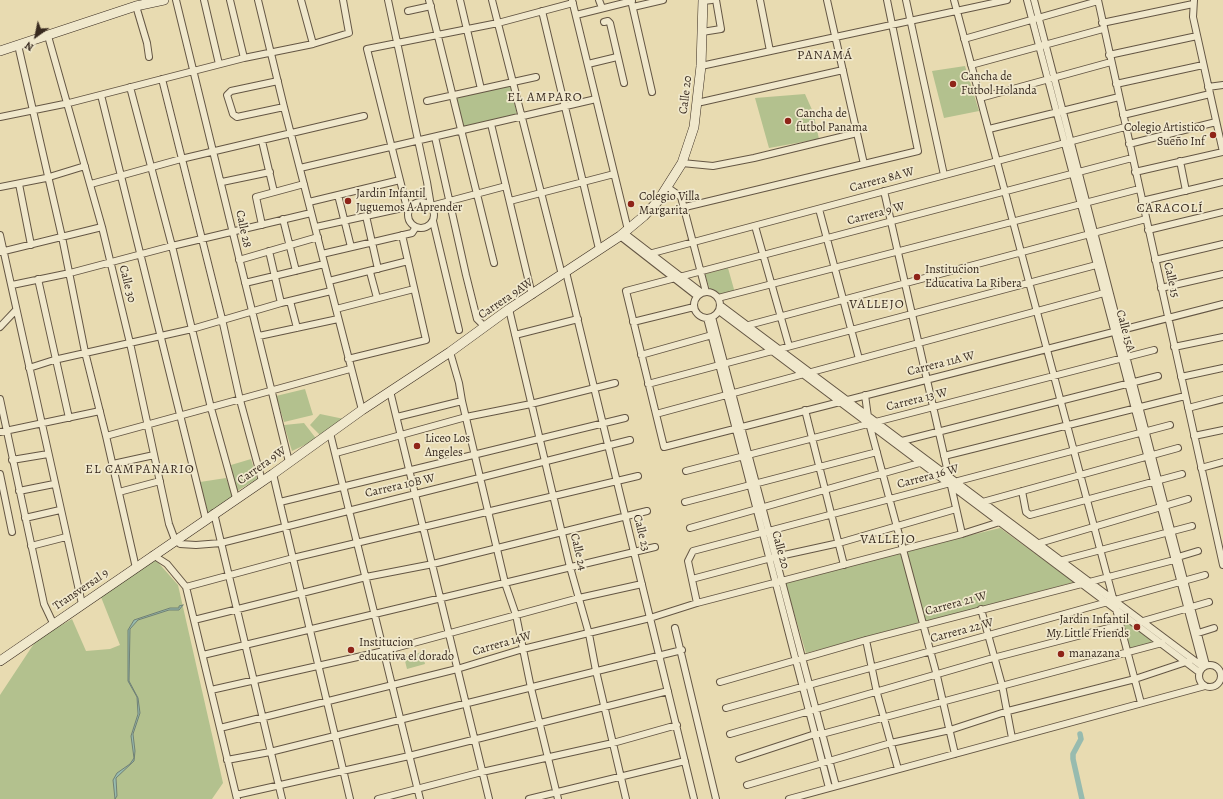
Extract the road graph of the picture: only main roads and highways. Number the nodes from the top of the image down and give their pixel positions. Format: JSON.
{"nodes":[{"id":1,"x":164,"y":0,"type":"edge"},
{"id":2,"x":706,"y":0,"type":"edge"},
{"id":3,"x":0,"y":51,"type":"edge"},
{"id":4,"x":658,"y":201,"type":"joint"},
{"id":5,"x":362,"y":410,"type":"joint"},
{"id":6,"x":175,"y":540,"type":"joint"},
{"id":7,"x":0,"y":661,"type":"edge"}],
"edges":[{"from":1,"to":3,"type":"main road"},
{"from":2,"to":4,"type":"main road","name":"Calle 20"},
{"from":4,"to":5,"type":"main road","name":"Carrera 9AW"},
{"from":5,"to":6,"type":"main road","name":"Carrera 9W"},
{"from":6,"to":7,"type":"main road","name":"Transversal 9"}]}
